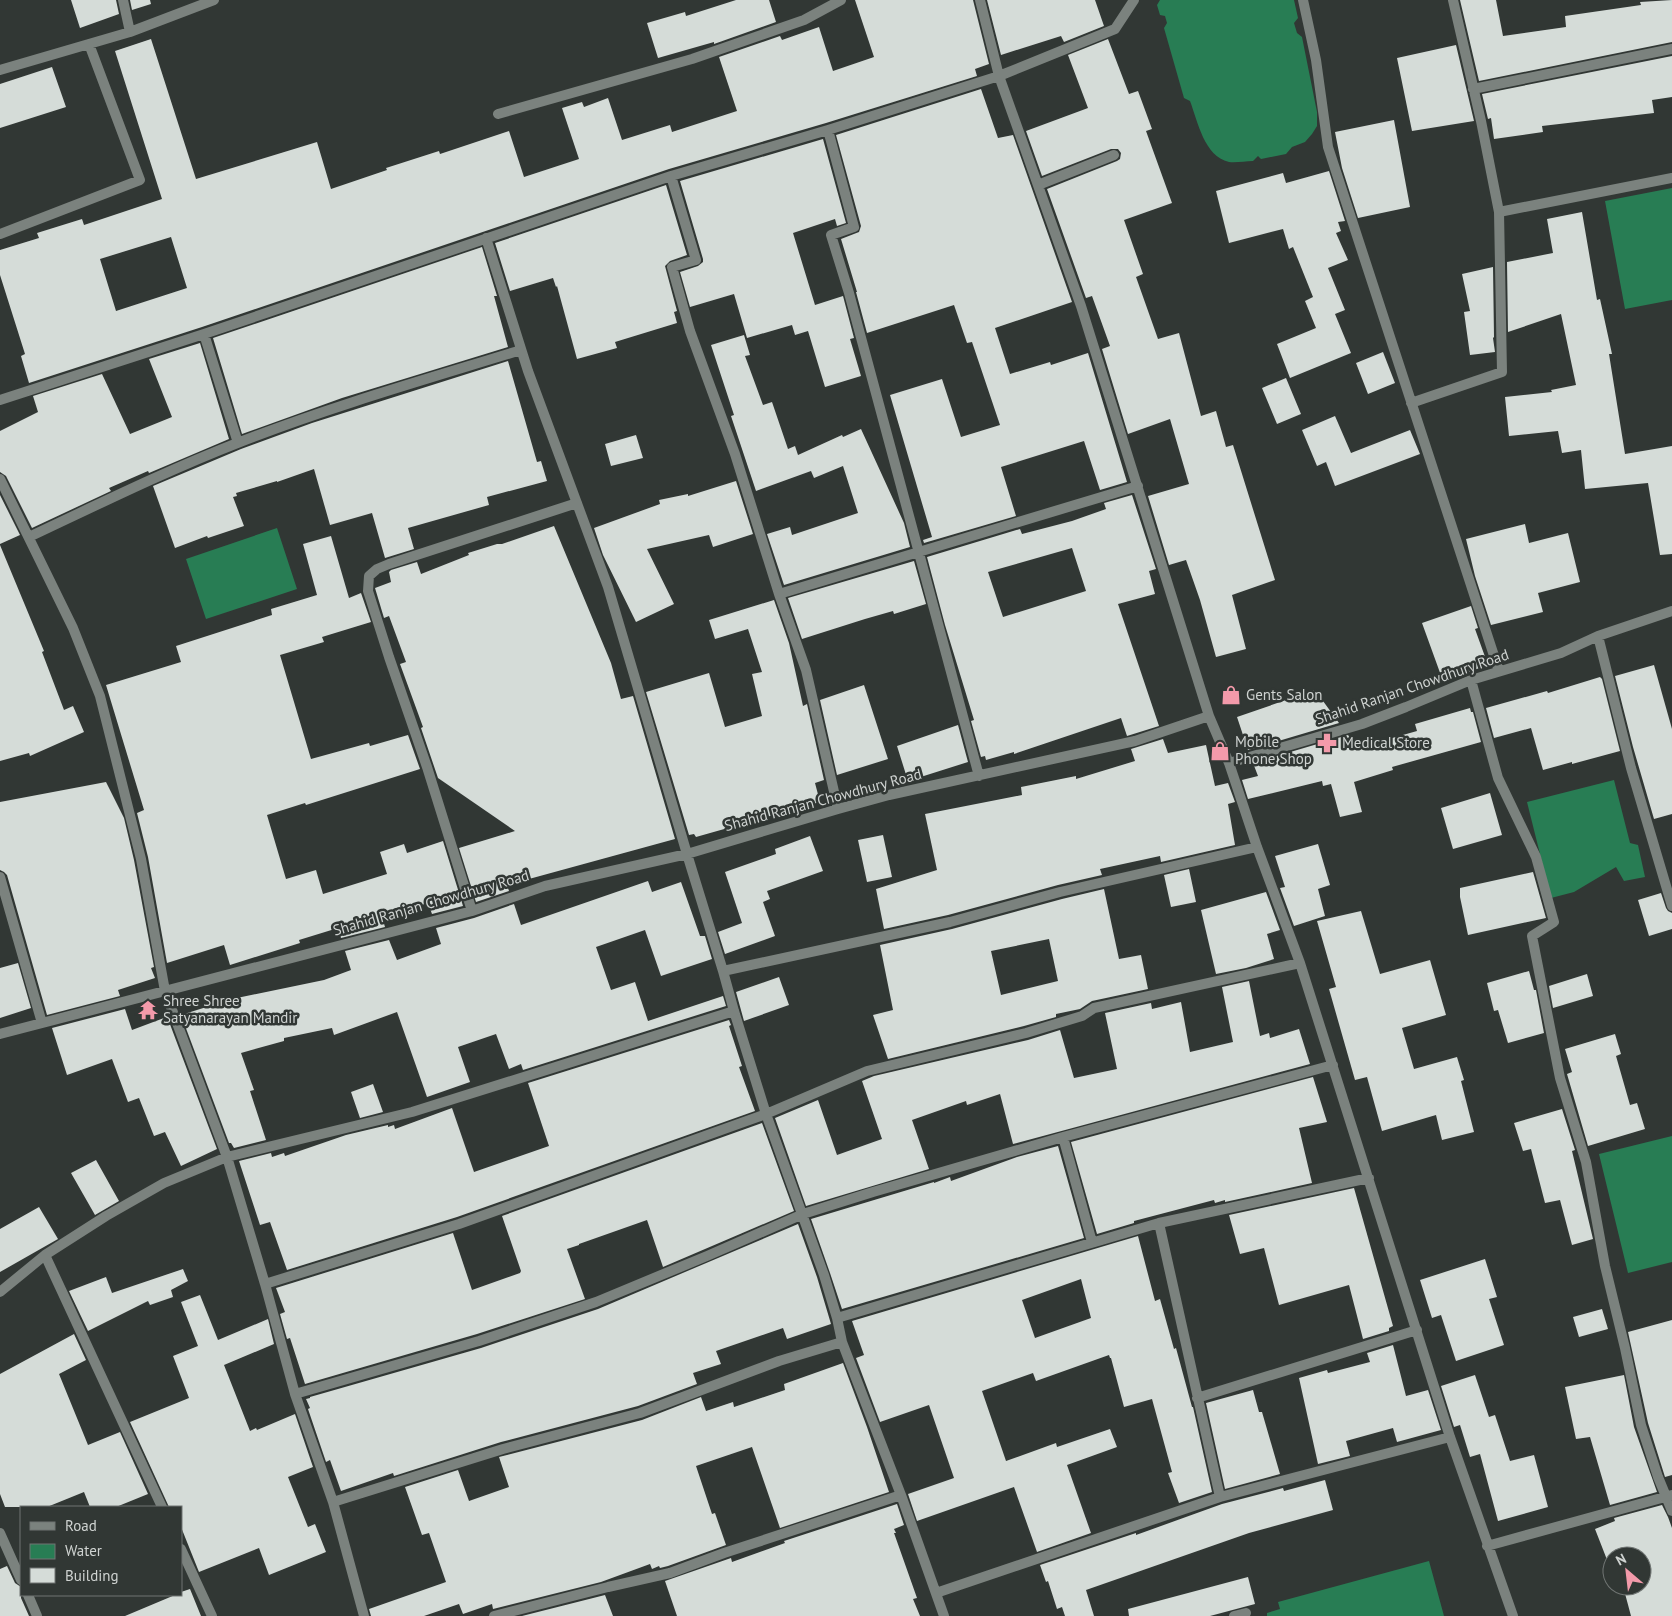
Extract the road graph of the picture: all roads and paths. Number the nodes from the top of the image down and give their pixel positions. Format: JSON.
{"nodes":[{"id":1,"x":122,"y":0,"type":"edge"},
{"id":2,"x":214,"y":0,"type":"edge"},
{"id":3,"x":842,"y":0,"type":"edge"},
{"id":4,"x":980,"y":0,"type":"edge"},
{"id":5,"x":1134,"y":0,"type":"edge"},
{"id":6,"x":1303,"y":0,"type":"edge"},
{"id":7,"x":1452,"y":0,"type":"edge"},
{"id":8,"x":130,"y":32,"type":"junction"},
{"id":9,"x":88,"y":44,"type":"junction"},
{"id":10,"x":1672,"y":49,"type":"edge"},
{"id":11,"x":0,"y":70,"type":"edge"},
{"id":12,"x":999,"y":76,"type":"junction"},
{"id":13,"x":1473,"y":89,"type":"junction"},
{"id":14,"x":498,"y":114,"type":"dead end"},
{"id":15,"x":828,"y":130,"type":"junction"},
{"id":16,"x":1114,"y":155,"type":"dead end"},
{"id":17,"x":671,"y":176,"type":"junction"},
{"id":18,"x":1672,"y":178,"type":"edge"},
{"id":19,"x":1038,"y":185,"type":"junction"},
{"id":20,"x":1499,"y":212,"type":"junction"},
{"id":21,"x":0,"y":234,"type":"edge"},
{"id":22,"x":486,"y":238,"type":"junction"},
{"id":23,"x":204,"y":334,"type":"junction"},
{"id":24,"x":521,"y":350,"type":"junction"},
{"id":25,"x":0,"y":400,"type":"edge"},
{"id":26,"x":1411,"y":403,"type":"junction"},
{"id":27,"x":238,"y":443,"type":"junction"},
{"id":28,"x":0,"y":479,"type":"edge"},
{"id":29,"x":1138,"y":486,"type":"junction"},
{"id":30,"x":576,"y":503,"type":"junction"},
{"id":31,"x":29,"y":536,"type":"junction"},
{"id":32,"x":919,"y":553,"type":"junction"},
{"id":33,"x":779,"y":594,"type":"junction"},
{"id":34,"x":1672,"y":611,"type":"edge"},
{"id":35,"x":1598,"y":636,"type":"junction"},
{"id":36,"x":1499,"y":672,"type":"junction"},
{"id":37,"x":1471,"y":680,"type":"junction"},
{"id":38,"x":1209,"y":716,"type":"junction"},
{"id":39,"x":1229,"y":762,"type":"junction"},
{"id":40,"x":979,"y":776,"type":"junction"},
{"id":41,"x":838,"y":809,"type":"junction"},
{"id":42,"x":1257,"y":846,"type":"junction"},
{"id":43,"x":687,"y":854,"type":"junction"},
{"id":44,"x":0,"y":877,"type":"edge"},
{"id":45,"x":1672,"y":906,"type":"edge"},
{"id":46,"x":472,"y":910,"type":"junction"},
{"id":47,"x":1300,"y":963,"type":"junction"},
{"id":48,"x":723,"y":971,"type":"junction"},
{"id":49,"x":165,"y":991,"type":"junction"},
{"id":50,"x":734,"y":1011,"type":"junction"},
{"id":51,"x":42,"y":1024,"type":"junction"},
{"id":52,"x":0,"y":1034,"type":"edge"},
{"id":53,"x":1333,"y":1065,"type":"junction"},
{"id":54,"x":766,"y":1114,"type":"junction"},
{"id":55,"x":1063,"y":1137,"type":"junction"},
{"id":56,"x":227,"y":1157,"type":"junction"},
{"id":57,"x":1369,"y":1178,"type":"junction"},
{"id":58,"x":803,"y":1214,"type":"junction"},
{"id":59,"x":1159,"y":1223,"type":"junction"},
{"id":60,"x":1092,"y":1242,"type":"junction"},
{"id":61,"x":45,"y":1256,"type":"junction"},
{"id":62,"x":265,"y":1284,"type":"junction"},
{"id":63,"x":0,"y":1292,"type":"edge"},
{"id":64,"x":837,"y":1318,"type":"junction"},
{"id":65,"x":1416,"y":1330,"type":"junction"},
{"id":66,"x":842,"y":1342,"type":"junction"},
{"id":67,"x":295,"y":1394,"type":"junction"},
{"id":68,"x":1197,"y":1398,"type":"junction"},
{"id":69,"x":1450,"y":1437,"type":"junction"},
{"id":70,"x":901,"y":1495,"type":"junction"},
{"id":71,"x":1669,"y":1496,"type":"edge"},
{"id":72,"x":1220,"y":1497,"type":"junction"},
{"id":73,"x":333,"y":1502,"type":"junction"},
{"id":74,"x":162,"y":1506,"type":"edge"},
{"id":75,"x":1672,"y":1511,"type":"edge"},
{"id":76,"x":0,"y":1533,"type":"edge"},
{"id":77,"x":1487,"y":1546,"type":"junction"},
{"id":78,"x":182,"y":1552,"type":"edge"},
{"id":79,"x":20,"y":1578,"type":"edge"},
{"id":80,"x":936,"y":1593,"type":"junction"},
{"id":81,"x":28,"y":1596,"type":"edge"},
{"id":82,"x":1246,"y":1612,"type":"dead end"},
{"id":83,"x":37,"y":1616,"type":"edge"},
{"id":84,"x":212,"y":1616,"type":"edge"},
{"id":85,"x":364,"y":1616,"type":"edge"},
{"id":86,"x":494,"y":1616,"type":"edge"},
{"id":87,"x":944,"y":1616,"type":"edge"},
{"id":88,"x":1234,"y":1616,"type":"edge"},
{"id":89,"x":1513,"y":1616,"type":"edge"}],
"edges":[{"from":1,"to":8,"type":"street"},
{"from":2,"to":8,"type":"street"},
{"from":3,"to":14,"type":"street"},
{"from":4,"to":12,"type":"street"},
{"from":5,"to":12,"type":"street"},
{"from":6,"to":26,"type":"street"},
{"from":7,"to":13,"type":"street"},
{"from":8,"to":9,"type":"street"},
{"from":9,"to":11,"type":"street"},
{"from":9,"to":21,"type":"street"},
{"from":10,"to":13,"type":"street"},
{"from":12,"to":15,"type":"street"},
{"from":12,"to":19,"type":"street"},
{"from":13,"to":20,"type":"street"},
{"from":15,"to":17,"type":"street"},
{"from":15,"to":32,"type":"street"},
{"from":16,"to":19,"type":"street"},
{"from":17,"to":22,"type":"street"},
{"from":17,"to":33,"type":"street"},
{"from":18,"to":20,"type":"street"},
{"from":19,"to":29,"type":"street"},
{"from":20,"to":26,"type":"street"},
{"from":22,"to":23,"type":"street"},
{"from":22,"to":24,"type":"street"},
{"from":23,"to":25,"type":"street"},
{"from":23,"to":27,"type":"street"},
{"from":24,"to":27,"type":"street"},
{"from":24,"to":30,"type":"street"},
{"from":26,"to":36,"type":"street"},
{"from":27,"to":31,"type":"street"},
{"from":28,"to":31,"type":"street"},
{"from":29,"to":32,"type":"street"},
{"from":29,"to":38,"type":"street"},
{"from":30,"to":43,"type":"street"},
{"from":30,"to":46,"type":"street"},
{"from":31,"to":49,"type":"street"},
{"from":32,"to":33,"type":"street"},
{"from":32,"to":40,"type":"street"},
{"from":33,"to":41,"type":"street"},
{"from":34,"to":35,"type":"street","name":"Shahid Ranjan Chowdhury Road"},
{"from":35,"to":36,"type":"street","name":"Shahid Ranjan Chowdhury Road"},
{"from":35,"to":45,"type":"street"},
{"from":36,"to":37,"type":"street","name":"Shahid Ranjan Chowdhury Road"},
{"from":37,"to":39,"type":"street","name":"Shahid Ranjan Chowdhury Road"},
{"from":37,"to":71,"type":"street"},
{"from":38,"to":39,"type":"street"},
{"from":38,"to":40,"type":"street","name":"Shahid Ranjan Chowdhury Road"},
{"from":39,"to":42,"type":"street"},
{"from":40,"to":41,"type":"street","name":"Shahid Ranjan Chowdhury Road"},
{"from":41,"to":43,"type":"street","name":"Shahid Ranjan Chowdhury Road"},
{"from":42,"to":47,"type":"street"},
{"from":42,"to":48,"type":"street"},
{"from":43,"to":46,"type":"street","name":"Shahid Ranjan Chowdhury Road"},
{"from":43,"to":48,"type":"street"},
{"from":44,"to":51,"type":"street"},
{"from":46,"to":49,"type":"street","name":"Shahid Ranjan Chowdhury Road"},
{"from":47,"to":53,"type":"street"},
{"from":47,"to":54,"type":"street"},
{"from":48,"to":50,"type":"street"},
{"from":49,"to":51,"type":"street","name":"Shahid Ranjan Chowdhury Road"},
{"from":49,"to":56,"type":"street"},
{"from":50,"to":54,"type":"street"},
{"from":50,"to":56,"type":"street"},
{"from":51,"to":52,"type":"street","name":"Shahid Ranjan Chowdhury Road"},
{"from":53,"to":55,"type":"street"},
{"from":53,"to":57,"type":"street"},
{"from":54,"to":58,"type":"street"},
{"from":54,"to":62,"type":"street"},
{"from":55,"to":58,"type":"street"},
{"from":55,"to":60,"type":"street"},
{"from":56,"to":61,"type":"street"},
{"from":56,"to":62,"type":"street"},
{"from":57,"to":59,"type":"street"},
{"from":57,"to":65,"type":"street"},
{"from":58,"to":64,"type":"street"},
{"from":58,"to":67,"type":"street"},
{"from":59,"to":60,"type":"street"},
{"from":59,"to":68,"type":"street"},
{"from":60,"to":64,"type":"street"},
{"from":61,"to":63,"type":"street"},
{"from":61,"to":74,"type":"street"},
{"from":62,"to":67,"type":"street"},
{"from":64,"to":66,"type":"street"},
{"from":65,"to":68,"type":"street"},
{"from":65,"to":69,"type":"street"},
{"from":66,"to":70,"type":"street"},
{"from":66,"to":73,"type":"street"},
{"from":67,"to":73,"type":"street"},
{"from":68,"to":72,"type":"street"},
{"from":69,"to":72,"type":"street"},
{"from":69,"to":77,"type":"street"},
{"from":70,"to":80,"type":"street"},
{"from":70,"to":86,"type":"street"},
{"from":71,"to":75,"type":"street"},
{"from":71,"to":77,"type":"street"},
{"from":72,"to":80,"type":"street"},
{"from":73,"to":85,"type":"street"},
{"from":76,"to":79,"type":"street"},
{"from":77,"to":89,"type":"street"},
{"from":78,"to":84,"type":"street"},
{"from":80,"to":87,"type":"street"},
{"from":81,"to":83,"type":"street"},
{"from":82,"to":88,"type":"street"}]}
